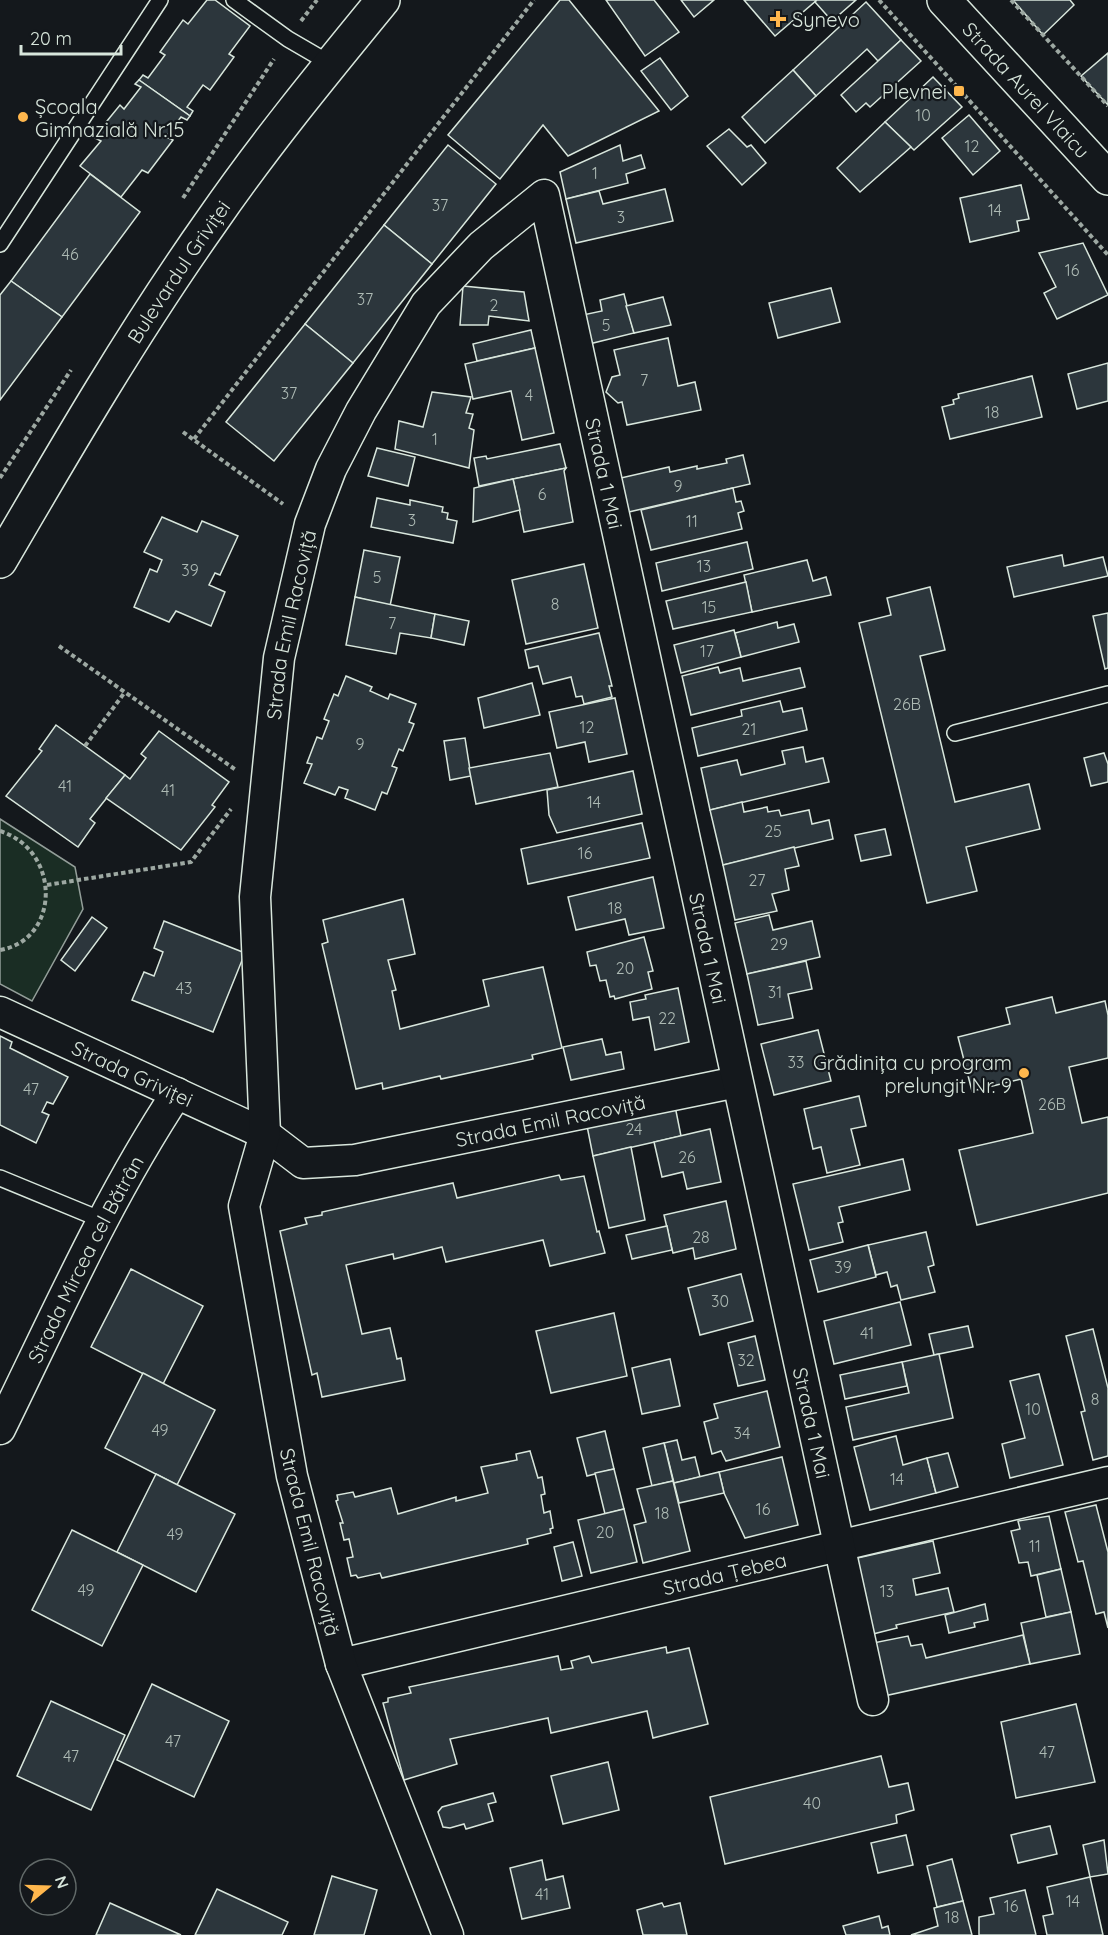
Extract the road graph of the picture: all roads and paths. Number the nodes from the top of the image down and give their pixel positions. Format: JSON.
{"nodes":[{"id":1,"x":160,"y":0,"type":"edge"},
{"id":2,"x":234,"y":0,"type":"edge"},
{"id":3,"x":383,"y":0,"type":"edge"},
{"id":4,"x":534,"y":0,"type":"edge"},
{"id":5,"x":879,"y":0,"type":"edge"},
{"id":6,"x":944,"y":0,"type":"edge"},
{"id":7,"x":1011,"y":0,"type":"edge"},
{"id":8,"x":331,"y":64,"type":"junction"},
{"id":9,"x":1108,"y":106,"type":"edge"},
{"id":10,"x":1108,"y":178,"type":"edge"},
{"id":11,"x":544,"y":195,"type":"joint"},
{"id":12,"x":0,"y":244,"type":"edge"},
{"id":13,"x":1108,"y":255,"type":"edge"},
{"id":14,"x":183,"y":432,"type":"dead end"},
{"id":15,"x":194,"y":439,"type":"junction"},
{"id":16,"x":310,"y":524,"type":"junction"},
{"id":17,"x":0,"y":561,"type":"edge"},
{"id":18,"x":59,"y":646,"type":"dead end"},
{"id":19,"x":125,"y":692,"type":"junction"},
{"id":20,"x":1108,"y":694,"type":"edge"},
{"id":21,"x":955,"y":733,"type":"dead end"},
{"id":22,"x":85,"y":746,"type":"dead end"},
{"id":23,"x":240,"y":773,"type":"dead end"},
{"id":24,"x":234,"y":804,"type":"dead end"},
{"id":25,"x":0,"y":831,"type":"edge"},
{"id":26,"x":47,"y":885,"type":"junction"},
{"id":27,"x":0,"y":950,"type":"edge"},
{"id":28,"x":0,"y":1012,"type":"edge"},
{"id":29,"x":737,"y":1082,"type":"junction"},
{"id":30,"x":177,"y":1093,"type":"junction"},
{"id":31,"x":265,"y":1134,"type":"junction"},
{"id":32,"x":0,"y":1178,"type":"edge"},
{"id":33,"x":102,"y":1220,"type":"junction"},
{"id":34,"x":0,"y":1429,"type":"edge"},
{"id":35,"x":1108,"y":1482,"type":"edge"},
{"id":36,"x":838,"y":1545,"type":"junction"},
{"id":37,"x":341,"y":1664,"type":"junction"},
{"id":38,"x":873,"y":1700,"type":"dead end"},
{"id":39,"x":448,"y":1935,"type":"edge"}],
"edges":[{"from":1,"to":12,"type":"lane"},
{"from":2,"to":8,"type":"lane"},
{"from":3,"to":8,"type":"main road","name":"Bulevardul Griviței"},
{"from":4,"to":15,"type":"path"},
{"from":5,"to":13,"type":"path"},
{"from":6,"to":10,"type":"main road","name":"Strada Aurel Vlaicu"},
{"from":7,"to":9,"type":"path"},
{"from":8,"to":17,"type":"main road","name":"Bulevardul Griviței"},
{"from":11,"to":16,"type":"street","name":"Strada Emil Racoviță"},
{"from":11,"to":29,"type":"street","name":"Strada 1 Mai"},
{"from":14,"to":15,"type":"path"},
{"from":15,"to":16,"type":"path"},
{"from":16,"to":31,"type":"street","name":"Strada Emil Racoviță"},
{"from":18,"to":19,"type":"path"},
{"from":19,"to":22,"type":"path"},
{"from":19,"to":23,"type":"path"},
{"from":20,"to":21,"type":"lane"},
{"from":24,"to":26,"type":"path"},
{"from":25,"to":26,"type":"path"},
{"from":26,"to":27,"type":"path"},
{"from":28,"to":30,"type":"street","name":"Strada Griviței"},
{"from":29,"to":31,"type":"street","name":"Strada Emil Racoviță"},
{"from":29,"to":36,"type":"street","name":"Strada 1 Mai"},
{"from":30,"to":31,"type":"street","name":"Strada Griviței"},
{"from":30,"to":33,"type":"street","name":"Strada Mircea cel Bătrân"},
{"from":31,"to":37,"type":"street","name":"Strada Emil Racoviță"},
{"from":32,"to":33,"type":"lane"},
{"from":33,"to":34,"type":"street","name":"Strada Mircea cel Bătrân"},
{"from":35,"to":36,"type":"street","name":"Strada Țebea"},
{"from":36,"to":37,"type":"street","name":"Strada Țebea"},
{"from":36,"to":38,"type":"street","name":"Strada 1 Mai"},
{"from":37,"to":39,"type":"street","name":"Strada Emil Racoviță"}]}
